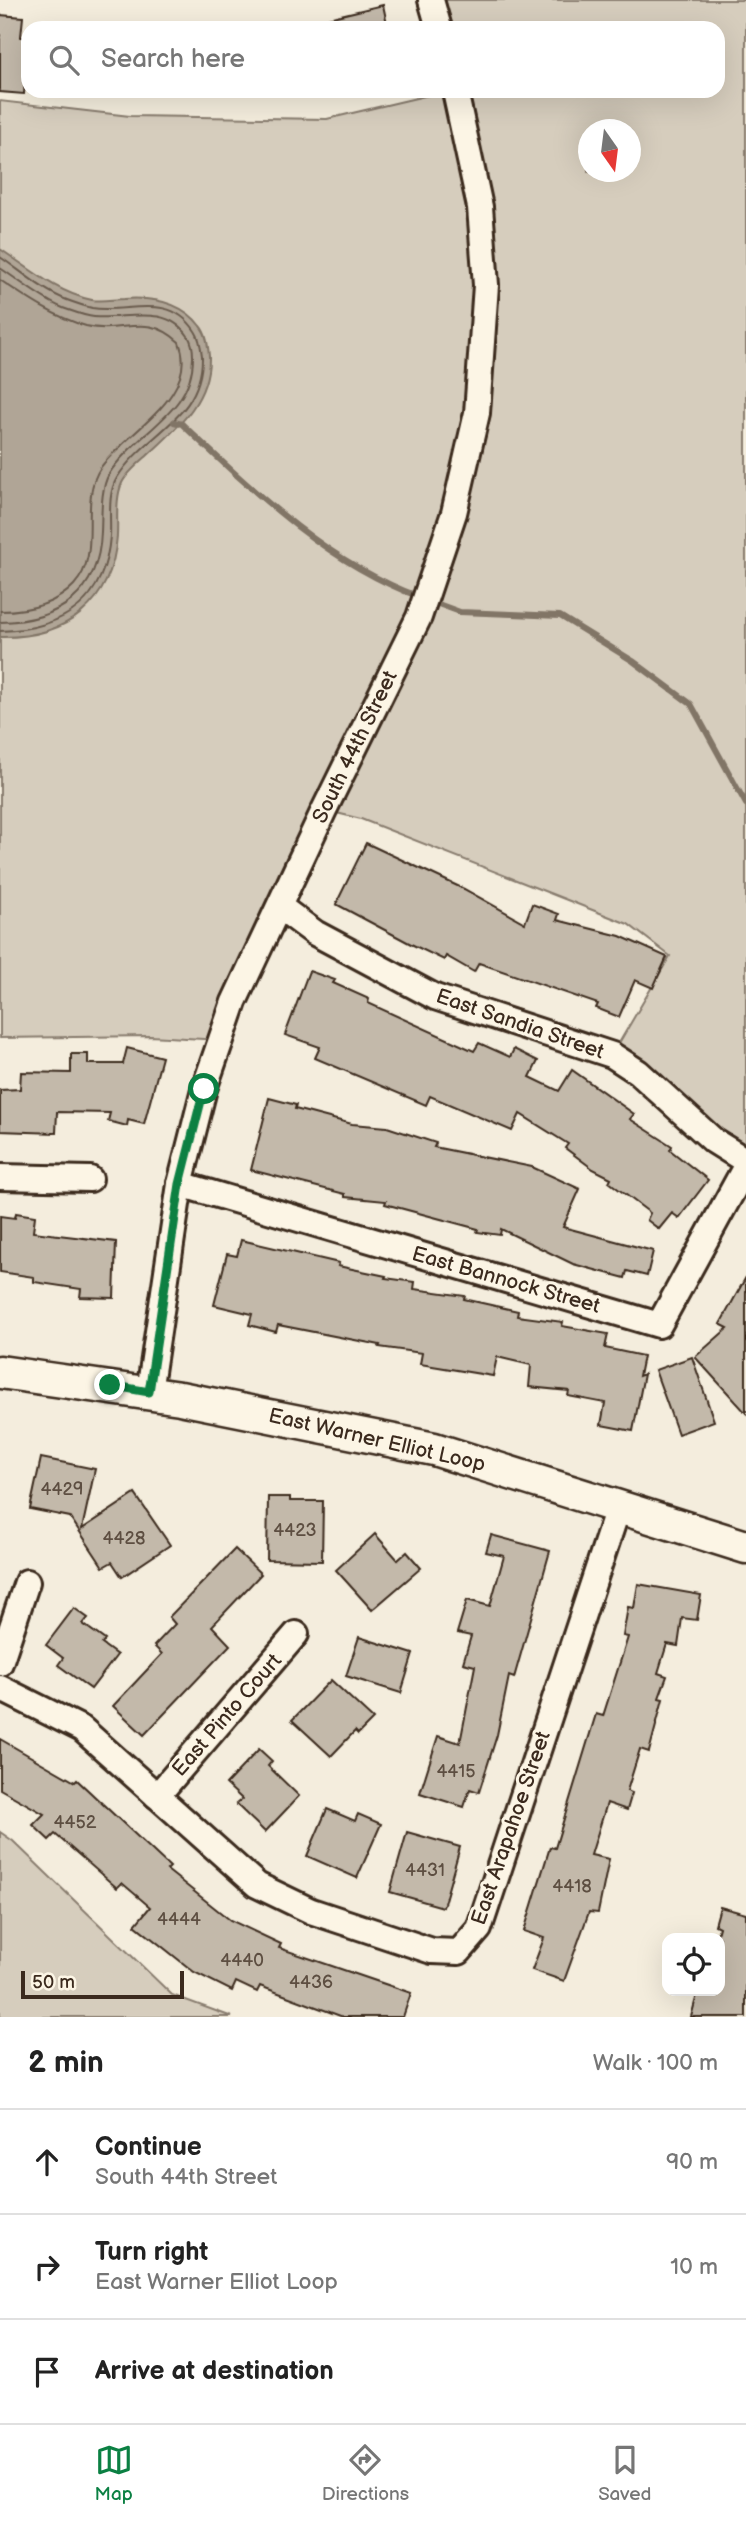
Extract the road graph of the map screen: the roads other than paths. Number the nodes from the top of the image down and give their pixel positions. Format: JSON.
{"nodes":[{"id":1,"x":431,"y":0,"type":"edge"},
{"id":2,"x":437,"y":21,"type":"edge"},
{"id":3,"x":457,"y":98,"type":"edge"},
{"id":4,"x":280,"y":907,"type":"junction"},
{"id":5,"x":746,"y":1163,"type":"edge"},
{"id":6,"x":0,"y":1177,"type":"edge"},
{"id":7,"x":90,"y":1179,"type":"dead end"},
{"id":8,"x":180,"y":1184,"type":"junction"},
{"id":9,"x":0,"y":1372,"type":"edge"},
{"id":10,"x":149,"y":1392,"type":"junction"},
{"id":11,"x":619,"y":1505,"type":"junction"},
{"id":12,"x":746,"y":1547,"type":"edge"},
{"id":13,"x":27,"y":1582,"type":"dead end"},
{"id":14,"x":296,"y":1634,"type":"dead end"},
{"id":15,"x":0,"y":1663,"type":"edge"},
{"id":16,"x":0,"y":1688,"type":"edge"},
{"id":17,"x":157,"y":1796,"type":"junction"}],
"edges":[{"from":1,"to":2,"type":"street"},
{"from":3,"to":4,"type":"street","name":"South 44th Street"},
{"from":4,"to":5,"type":"street","name":"East Sandia Street"},
{"from":4,"to":8,"type":"street","name":"South 44th Street"},
{"from":5,"to":8,"type":"street","name":"East Bannock Street"},
{"from":6,"to":7,"type":"street"},
{"from":8,"to":10,"type":"street","name":"South 44th Street"},
{"from":9,"to":10,"type":"main road","name":"East Warner Elliot Loop"},
{"from":10,"to":11,"type":"main road","name":"East Warner Elliot Loop"},
{"from":11,"to":12,"type":"main road","name":"East Warner Elliot Loop"},
{"from":11,"to":17,"type":"street","name":"East Arapahoe Street"},
{"from":13,"to":15,"type":"street"},
{"from":14,"to":17,"type":"street","name":"East Pinto Court"},
{"from":16,"to":17,"type":"street","name":"East Arapahoe Street"}]}
